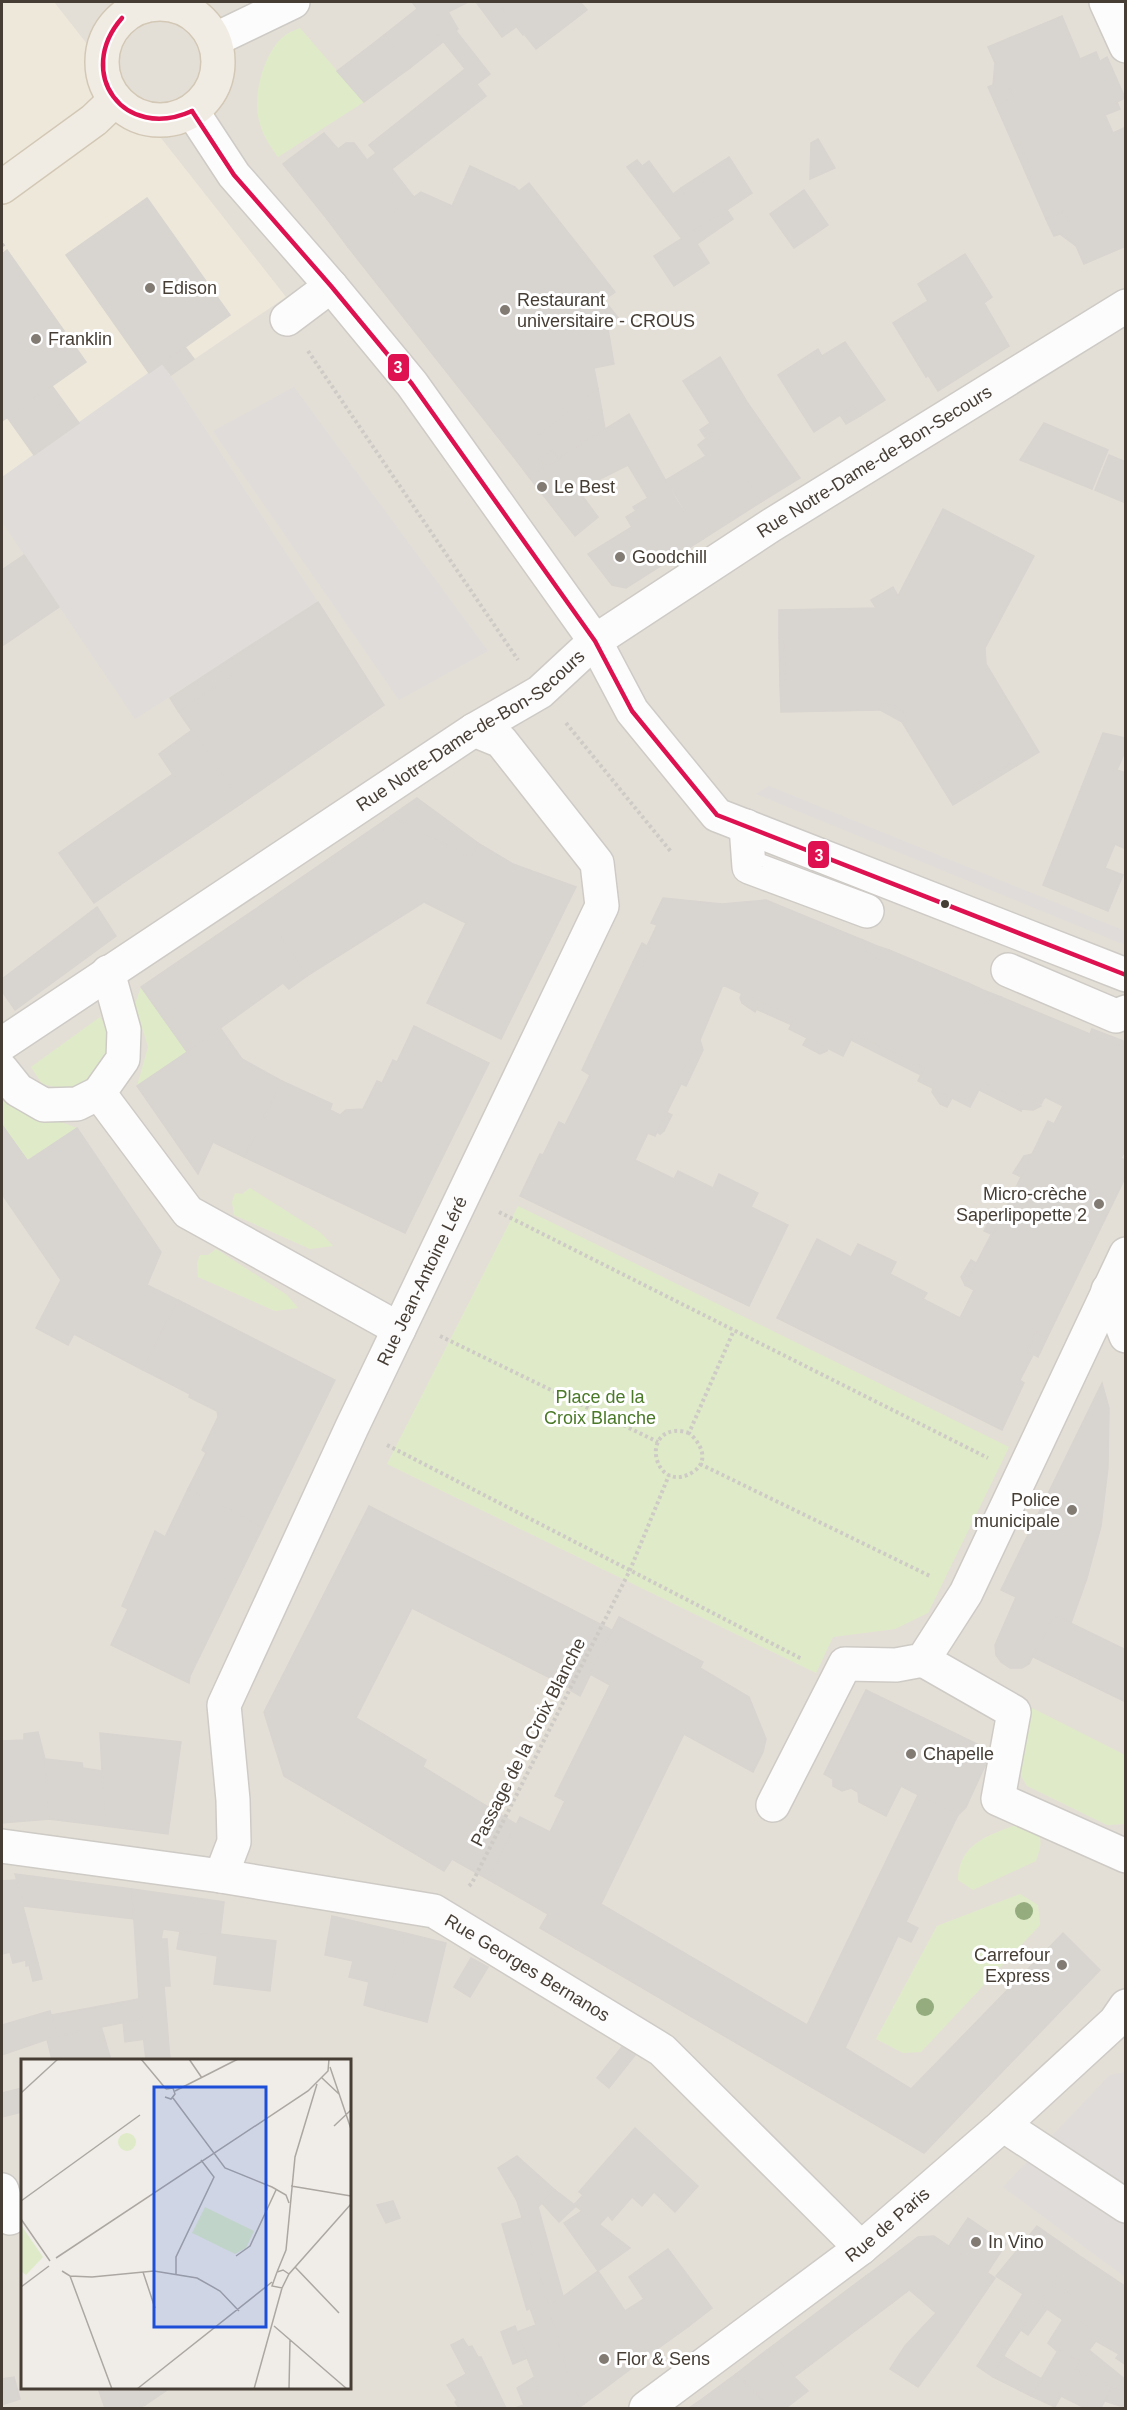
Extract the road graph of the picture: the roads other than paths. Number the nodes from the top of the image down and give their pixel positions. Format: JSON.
{"nodes":[{"id":1,"x":293,"y":2,"type":"edge"},
{"id":2,"x":1106,"y":2,"type":"edge"},
{"id":3,"x":112,"y":10,"type":"edge"},
{"id":4,"x":214,"y":40,"type":"junction"},
{"id":5,"x":1125,"y":46,"type":"edge"},
{"id":6,"x":115,"y":100,"type":"junction"},
{"id":7,"x":192,"y":111,"type":"junction"},
{"id":8,"x":2,"y":187,"type":"edge"},
{"id":9,"x":332,"y":286,"type":"junction"},
{"id":10,"x":1125,"y":306,"type":"edge"},
{"id":11,"x":287,"y":319,"type":"road end"},
{"id":12,"x":595,"y":641,"type":"junction"},
{"id":13,"x":474,"y":730,"type":"junction"},
{"id":14,"x":746,"y":826,"type":"junction"},
{"id":15,"x":867,"y":911,"type":"dead end"},
{"id":16,"x":1008,"y":970,"type":"dead end"},
{"id":17,"x":108,"y":972,"type":"junction"},
{"id":18,"x":1125,"y":975,"type":"edge"},
{"id":19,"x":1125,"y":1012,"type":"edge"},
{"id":20,"x":2,"y":1044,"type":"edge"},
{"id":21,"x":2,"y":1070,"type":"edge"},
{"id":22,"x":99,"y":1093,"type":"junction"},
{"id":23,"x":1125,"y":1254,"type":"edge"},
{"id":24,"x":1108,"y":1290,"type":"junction"},
{"id":25,"x":401,"y":1323,"type":"junction"},
{"id":26,"x":1125,"y":1336,"type":"edge"},
{"id":27,"x":923,"y":1660,"type":"junction"},
{"id":28,"x":773,"y":1804,"type":"dead end"},
{"id":29,"x":2,"y":1846,"type":"edge"},
{"id":30,"x":1125,"y":1856,"type":"edge"},
{"id":31,"x":222,"y":1876,"type":"junction"},
{"id":32,"x":1122,"y":2016,"type":"edge"},
{"id":33,"x":1003,"y":2125,"type":"junction"},
{"id":34,"x":1125,"y":2206,"type":"edge"},
{"id":35,"x":861,"y":2248,"type":"junction"},
{"id":36,"x":646,"y":2409,"type":"edge"}],
"edges":[{"from":1,"to":4,"type":"street"},
{"from":2,"to":5,"type":"street"},
{"from":3,"to":4,"type":"main road"},
{"from":3,"to":6,"type":"main road"},
{"from":4,"to":7,"type":"main road"},
{"from":6,"to":7,"type":"main road"},
{"from":6,"to":8,"type":"main road"},
{"from":7,"to":9,"type":"street"},
{"from":9,"to":11,"type":"street"},
{"from":9,"to":12,"type":"street"},
{"from":10,"to":12,"type":"street","name":"Rue Notre-Dame-de-Bon-Secours"},
{"from":12,"to":13,"type":"street","name":"Rue Notre-Dame-de-Bon-Secours"},
{"from":12,"to":14,"type":"street"},
{"from":13,"to":17,"type":"street","name":"Rue Notre-Dame-de-Bon-Secours"},
{"from":13,"to":25,"type":"street","name":"Rue Jean-Antoine Léré"},
{"from":14,"to":15,"type":"street"},
{"from":14,"to":18,"type":"street"},
{"from":16,"to":19,"type":"street"},
{"from":17,"to":20,"type":"street","name":"Rue Notre-Dame-de-Bon-Secours"},
{"from":17,"to":22,"type":"street"},
{"from":21,"to":22,"type":"street"},
{"from":22,"to":25,"type":"street"},
{"from":23,"to":24,"type":"street"},
{"from":24,"to":26,"type":"street"},
{"from":24,"to":27,"type":"street"},
{"from":25,"to":31,"type":"street","name":"Rue Jean-Antoine Léré"},
{"from":27,"to":28,"type":"street"},
{"from":27,"to":30,"type":"street"},
{"from":29,"to":31,"type":"street","name":"Rue Georges Bernanos"},
{"from":31,"to":35,"type":"street","name":"Rue Georges Bernanos"},
{"from":32,"to":33,"type":"street","name":"Rue de Paris"},
{"from":33,"to":34,"type":"street"},
{"from":33,"to":35,"type":"street","name":"Rue de Paris"},
{"from":35,"to":36,"type":"street","name":"Rue de Paris"}]}
